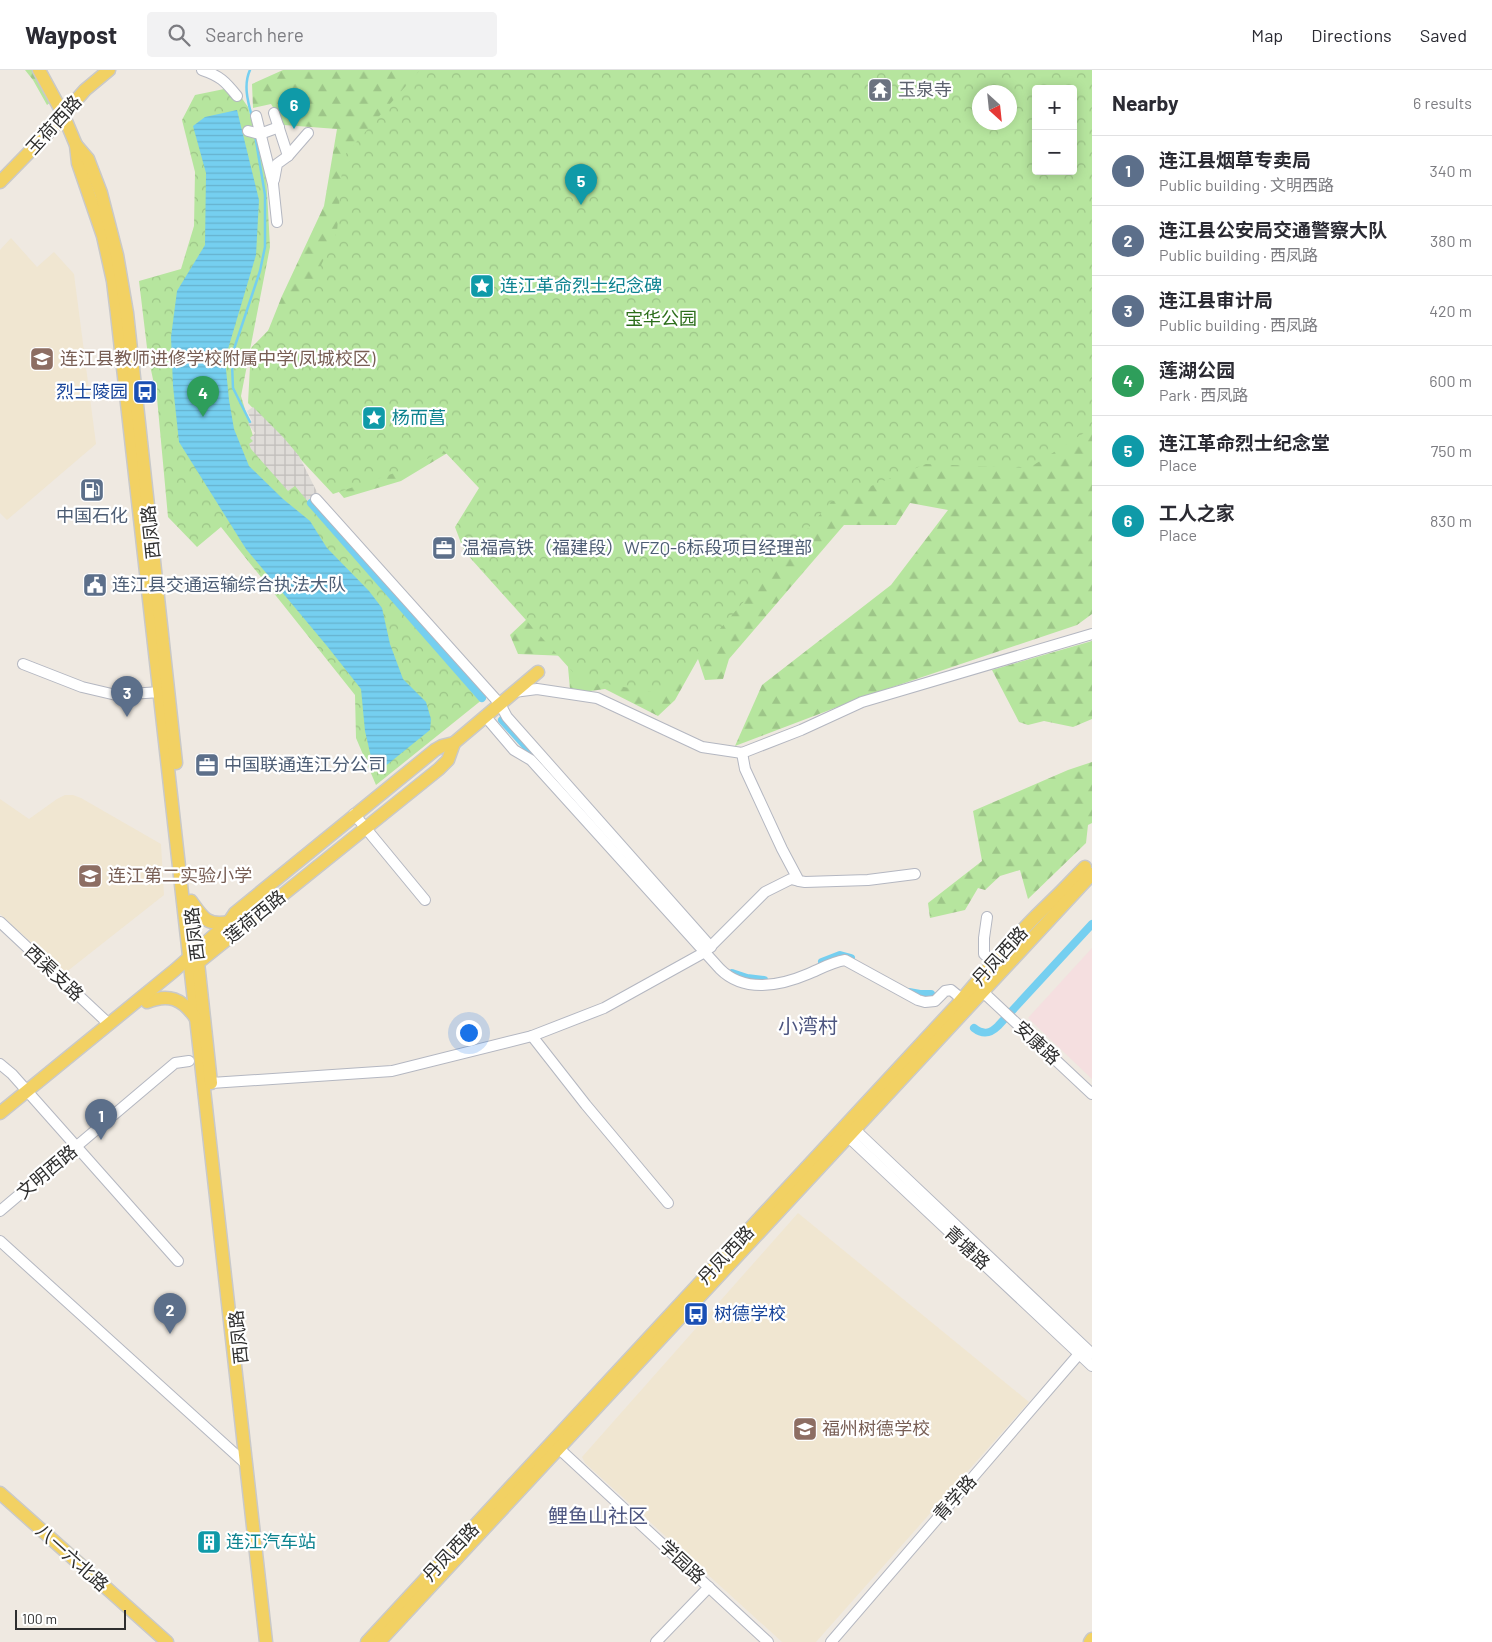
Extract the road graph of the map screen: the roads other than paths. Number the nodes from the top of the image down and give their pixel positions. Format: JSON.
{"nodes":[{"id":1,"x":39,"y":70,"type":"edge"},
{"id":2,"x":109,"y":70,"type":"edge"},
{"id":3,"x":202,"y":70,"type":"edge"},
{"id":4,"x":237,"y":96,"type":"dead end"},
{"id":5,"x":274,"y":113,"type":"dead end"},
{"id":6,"x":63,"y":114,"type":"junction"},
{"id":7,"x":256,"y":116,"type":"dead end"},
{"id":8,"x":279,"y":127,"type":"junction"},
{"id":9,"x":248,"y":131,"type":"dead end"},
{"id":10,"x":308,"y":133,"type":"dead end"},
{"id":11,"x":260,"y":134,"type":"junction"},
{"id":12,"x":76,"y":145,"type":"junction"},
{"id":13,"x":288,"y":156,"type":"junction"},
{"id":14,"x":2,"y":177,"type":"edge"},
{"id":15,"x":273,"y":184,"type":"junction"},
{"id":16,"x":277,"y":222,"type":"dead end"},
{"id":17,"x":316,"y":499,"type":"dead end"},
{"id":18,"x":1092,"y":634,"type":"edge"},
{"id":19,"x":23,"y":664,"type":"dead end"},
{"id":20,"x":538,"y":672,"type":"dead end"},
{"id":21,"x":160,"y":692,"type":"junction"},
{"id":22,"x":514,"y":692,"type":"junction"},
{"id":23,"x":500,"y":704,"type":"junction"},
{"id":24,"x":485,"y":716,"type":"junction"},
{"id":25,"x":454,"y":743,"type":"junction"},
{"id":26,"x":742,"y":753,"type":"junction"},
{"id":27,"x":354,"y":814,"type":"junction"},
{"id":28,"x":366,"y":828,"type":"junction"},
{"id":29,"x":1089,"y":871,"type":"edge"},
{"id":30,"x":915,"y":874,"type":"dead end"},
{"id":31,"x":799,"y":880,"type":"junction"},
{"id":32,"x":425,"y":900,"type":"dead end"},
{"id":33,"x":191,"y":901,"type":"junction"},
{"id":34,"x":987,"y":917,"type":"dead end"},
{"id":35,"x":0,"y":922,"type":"edge"},
{"id":36,"x":233,"y":926,"type":"junction"},
{"id":37,"x":708,"y":950,"type":"junction"},
{"id":38,"x":193,"y":960,"type":"junction"},
{"id":39,"x":994,"y":962,"type":"junction"},
{"id":40,"x":982,"y":992,"type":"junction"},
{"id":41,"x":962,"y":999,"type":"junction"},
{"id":42,"x":148,"y":1002,"type":"junction"},
{"id":43,"x":195,"y":1017,"type":"junction"},
{"id":44,"x":109,"y":1024,"type":"junction"},
{"id":45,"x":532,"y":1036,"type":"junction"},
{"id":46,"x":189,"y":1061,"type":"dead end"},
{"id":47,"x":0,"y":1064,"type":"edge"},
{"id":48,"x":211,"y":1084,"type":"junction"},
{"id":49,"x":28,"y":1094,"type":"junction"},
{"id":50,"x":1092,"y":1094,"type":"edge"},
{"id":51,"x":0,"y":1113,"type":"edge"},
{"id":52,"x":0,"y":1122,"type":"edge"},
{"id":53,"x":848,"y":1130,"type":"junction"},
{"id":54,"x":76,"y":1148,"type":"junction"},
{"id":55,"x":668,"y":1203,"type":"dead end"},
{"id":56,"x":0,"y":1211,"type":"edge"},
{"id":57,"x":0,"y":1241,"type":"edge"},
{"id":58,"x":178,"y":1261,"type":"dead end"},
{"id":59,"x":1087,"y":1349,"type":"edge"},
{"id":60,"x":1092,"y":1366,"type":"edge"},
{"id":61,"x":556,"y":1445,"type":"junction"},
{"id":62,"x":245,"y":1463,"type":"junction"},
{"id":63,"x":0,"y":1493,"type":"edge"},
{"id":64,"x":709,"y":1587,"type":"junction"},
{"id":65,"x":265,"y":1636,"type":"edge"},
{"id":66,"x":167,"y":1642,"type":"edge"},
{"id":67,"x":261,"y":1642,"type":"edge"},
{"id":68,"x":275,"y":1642,"type":"edge"},
{"id":69,"x":367,"y":1642,"type":"edge"},
{"id":70,"x":379,"y":1642,"type":"edge"},
{"id":71,"x":656,"y":1642,"type":"edge"},
{"id":72,"x":768,"y":1642,"type":"edge"},
{"id":73,"x":831,"y":1642,"type":"edge"}],
"edges":[{"from":1,"to":6,"type":"main road","name":"西凤路"},
{"from":2,"to":6,"type":"main road","name":"玉荷西路"},
{"from":3,"to":4,"type":"street"},
{"from":5,"to":8,"type":"street"},
{"from":6,"to":12,"type":"main road","name":"西凤路"},
{"from":6,"to":14,"type":"main road","name":"玉荷西路"},
{"from":7,"to":11,"type":"street"},
{"from":8,"to":11,"type":"street"},
{"from":8,"to":13,"type":"street"},
{"from":9,"to":11,"type":"street"},
{"from":10,"to":13,"type":"street"},
{"from":11,"to":15,"type":"street"},
{"from":12,"to":21,"type":"main road","name":"西凤路"},
{"from":12,"to":33,"type":"main road","name":"西凤路"},
{"from":13,"to":15,"type":"street"},
{"from":15,"to":16,"type":"street"},
{"from":17,"to":23,"type":"street"},
{"from":18,"to":26,"type":"street"},
{"from":19,"to":21,"type":"street"},
{"from":20,"to":22,"type":"main road","name":"莲荷西路"},
{"from":21,"to":38,"type":"main road","name":"西凤路"},
{"from":22,"to":23,"type":"main road","name":"莲荷西路"},
{"from":22,"to":26,"type":"street"},
{"from":23,"to":24,"type":"main road","name":"莲荷西路"},
{"from":23,"to":37,"type":"street"},
{"from":24,"to":25,"type":"main road","name":"莲荷西路"},
{"from":24,"to":37,"type":"street"},
{"from":25,"to":27,"type":"main road","name":"莲荷西路"},
{"from":25,"to":28,"type":"main road","name":"莲荷西路"},
{"from":26,"to":31,"type":"street"},
{"from":27,"to":28,"type":"street"},
{"from":27,"to":36,"type":"main road","name":"莲荷西路"},
{"from":28,"to":32,"type":"street"},
{"from":28,"to":36,"type":"main road","name":"莲荷西路"},
{"from":29,"to":39,"type":"main road","name":"丹凤西路"},
{"from":29,"to":40,"type":"main road","name":"丹凤西路"},
{"from":30,"to":31,"type":"street"},
{"from":31,"to":37,"type":"street"},
{"from":33,"to":36,"type":"main road"},
{"from":33,"to":38,"type":"main road","name":"西凤路"},
{"from":34,"to":39,"type":"street"},
{"from":35,"to":44,"type":"street","name":"西渠支路"},
{"from":36,"to":38,"type":"main road","name":"莲荷西路"},
{"from":37,"to":41,"type":"street"},
{"from":37,"to":45,"type":"street"},
{"from":38,"to":42,"type":"main road","name":"莲荷西路"},
{"from":38,"to":43,"type":"main road","name":"西凤路"},
{"from":38,"to":44,"type":"main road","name":"莲荷西路"},
{"from":38,"to":48,"type":"main road","name":"西凤路"},
{"from":39,"to":41,"type":"main road","name":"丹凤西路"},
{"from":40,"to":50,"type":"street","name":"安康路"},
{"from":40,"to":53,"type":"main road","name":"丹凤西路"},
{"from":41,"to":53,"type":"main road","name":"丹凤西路"},
{"from":42,"to":43,"type":"main road"},
{"from":42,"to":49,"type":"main road","name":"莲荷西路"},
{"from":43,"to":62,"type":"main road","name":"西凤路"},
{"from":44,"to":49,"type":"main road","name":"莲荷西路"},
{"from":45,"to":48,"type":"street"},
{"from":45,"to":55,"type":"street"},
{"from":46,"to":54,"type":"street","name":"文明西路"},
{"from":47,"to":49,"type":"street"},
{"from":48,"to":68,"type":"main road","name":"西凤路"},
{"from":49,"to":51,"type":"main road","name":"莲荷西路"},
{"from":49,"to":52,"type":"main road","name":"莲荷西路"},
{"from":49,"to":54,"type":"street"},
{"from":53,"to":59,"type":"street","name":"青塘路"},
{"from":53,"to":61,"type":"main road","name":"丹凤西路"},
{"from":54,"to":56,"type":"street","name":"文明西路"},
{"from":54,"to":58,"type":"street"},
{"from":57,"to":62,"type":"street"},
{"from":59,"to":60,"type":"street","name":"青塘路"},
{"from":59,"to":73,"type":"street","name":"青学路"},
{"from":61,"to":64,"type":"street","name":"学园路"},
{"from":61,"to":69,"type":"main road","name":"丹凤西路"},
{"from":61,"to":70,"type":"main road","name":"丹凤西路"},
{"from":62,"to":65,"type":"main road","name":"西凤路"},
{"from":63,"to":66,"type":"main road","name":"八一六北路"},
{"from":64,"to":71,"type":"street"},
{"from":64,"to":72,"type":"street","name":"学园路"},
{"from":65,"to":67,"type":"main road","name":"西凤路"}]}
